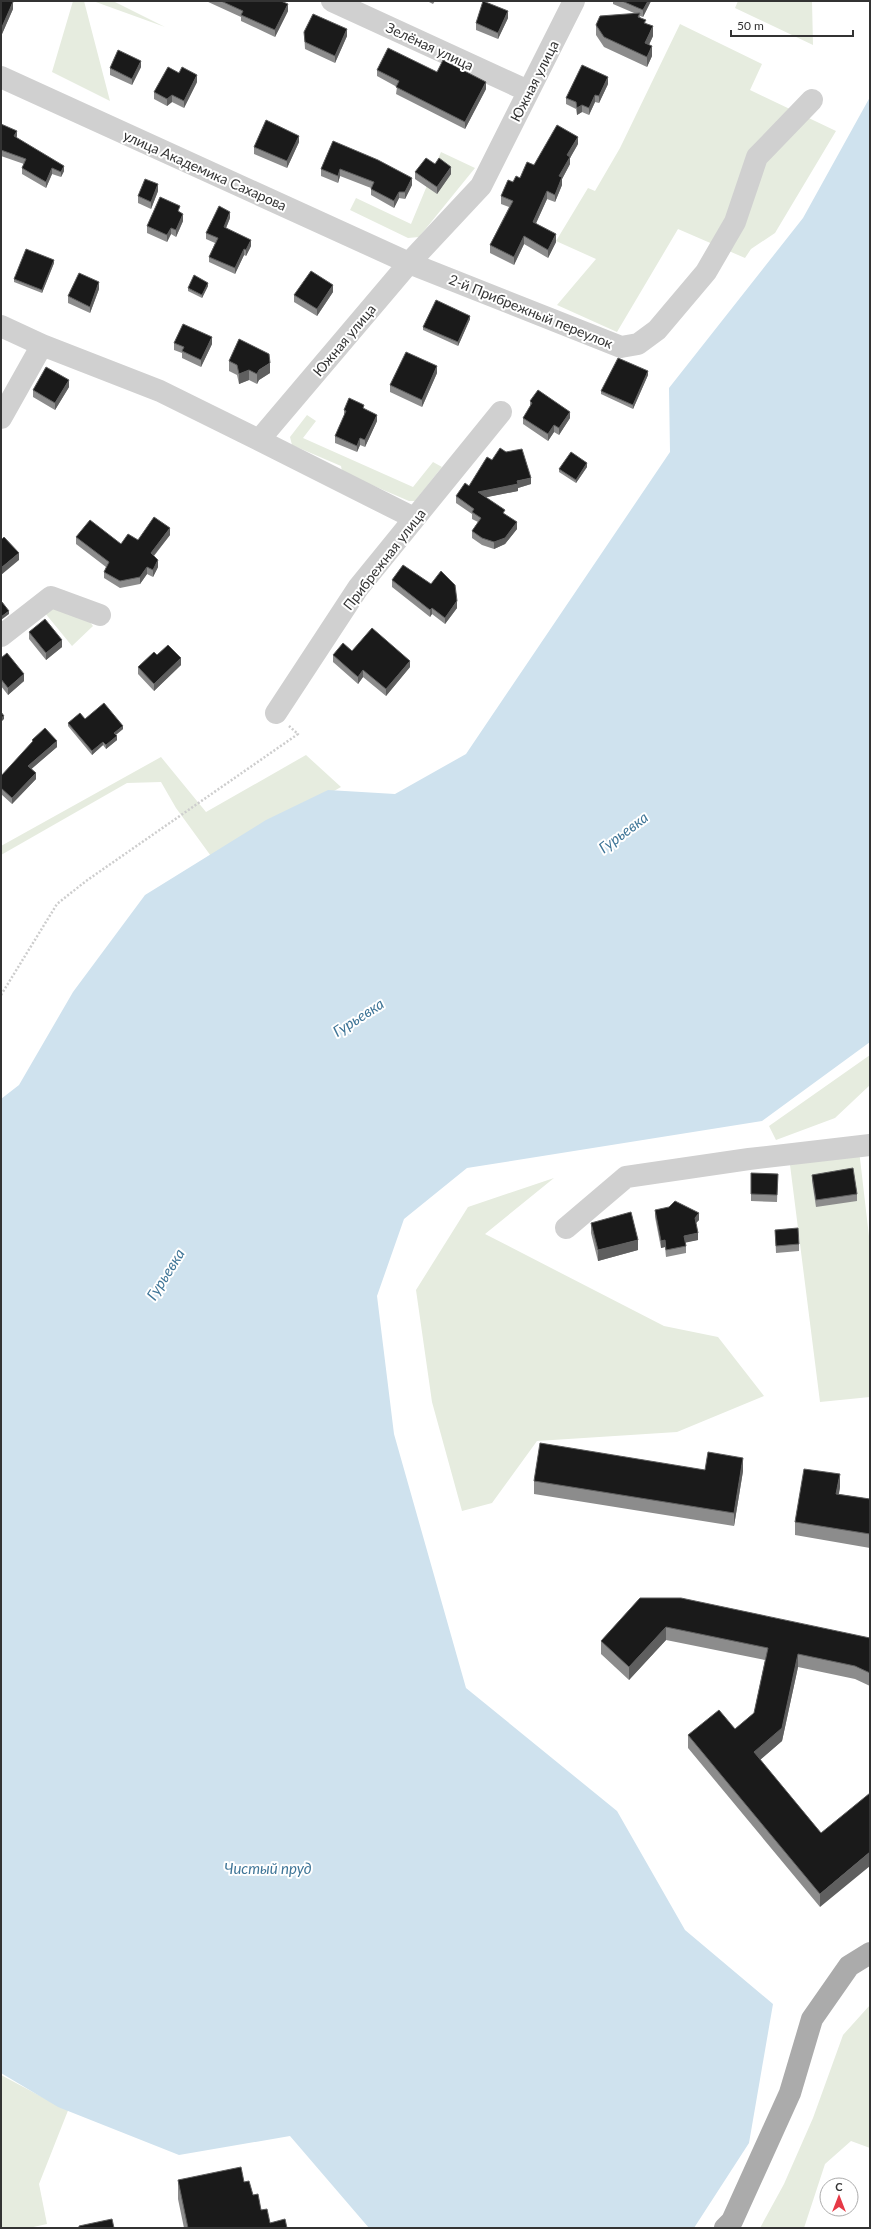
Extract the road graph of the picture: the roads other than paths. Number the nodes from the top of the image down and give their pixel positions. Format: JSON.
{"nodes":[{"id":1,"x":332,"y":1,"type":"edge"},
{"id":2,"x":574,"y":1,"type":"edge"},
{"id":3,"x":1,"y":77,"type":"edge"},
{"id":4,"x":528,"y":91,"type":"junction"},
{"id":5,"x":812,"y":100,"type":"dead end"},
{"id":6,"x":409,"y":263,"type":"junction"},
{"id":7,"x":1,"y":326,"type":"edge"},
{"id":8,"x":42,"y":345,"type":"junction"},
{"id":9,"x":501,"y":412,"type":"dead end"},
{"id":10,"x":1,"y":418,"type":"edge"},
{"id":11,"x":259,"y":440,"type":"junction"},
{"id":12,"x":414,"y":518,"type":"junction"},
{"id":13,"x":100,"y":615,"type":"dead end"},
{"id":14,"x":1,"y":636,"type":"edge"},
{"id":15,"x":276,"y":713,"type":"road end"},
{"id":16,"x":870,"y":1145,"type":"edge"},
{"id":17,"x":566,"y":1228,"type":"dead end"},
{"id":18,"x":870,"y":1954,"type":"edge"},
{"id":19,"x":725,"y":2228,"type":"edge"}],
"edges":[{"from":1,"to":4,"type":"street","name":"Зелёная улица"},
{"from":2,"to":4,"type":"street","name":"Южная улица"},
{"from":3,"to":6,"type":"street","name":"улица Академика Сахарова"},
{"from":4,"to":6,"type":"street","name":"Южная улица"},
{"from":5,"to":6,"type":"street","name":"2-й Прибрежный переулок"},
{"from":6,"to":11,"type":"street","name":"Южная улица"},
{"from":7,"to":8,"type":"street"},
{"from":8,"to":10,"type":"street"},
{"from":8,"to":11,"type":"street"},
{"from":9,"to":12,"type":"street","name":"Прибрежная улица"},
{"from":11,"to":12,"type":"street"},
{"from":12,"to":15,"type":"street","name":"Прибрежная улица"},
{"from":13,"to":14,"type":"street"},
{"from":16,"to":17,"type":"street"},
{"from":18,"to":19,"type":"main road"}]}
